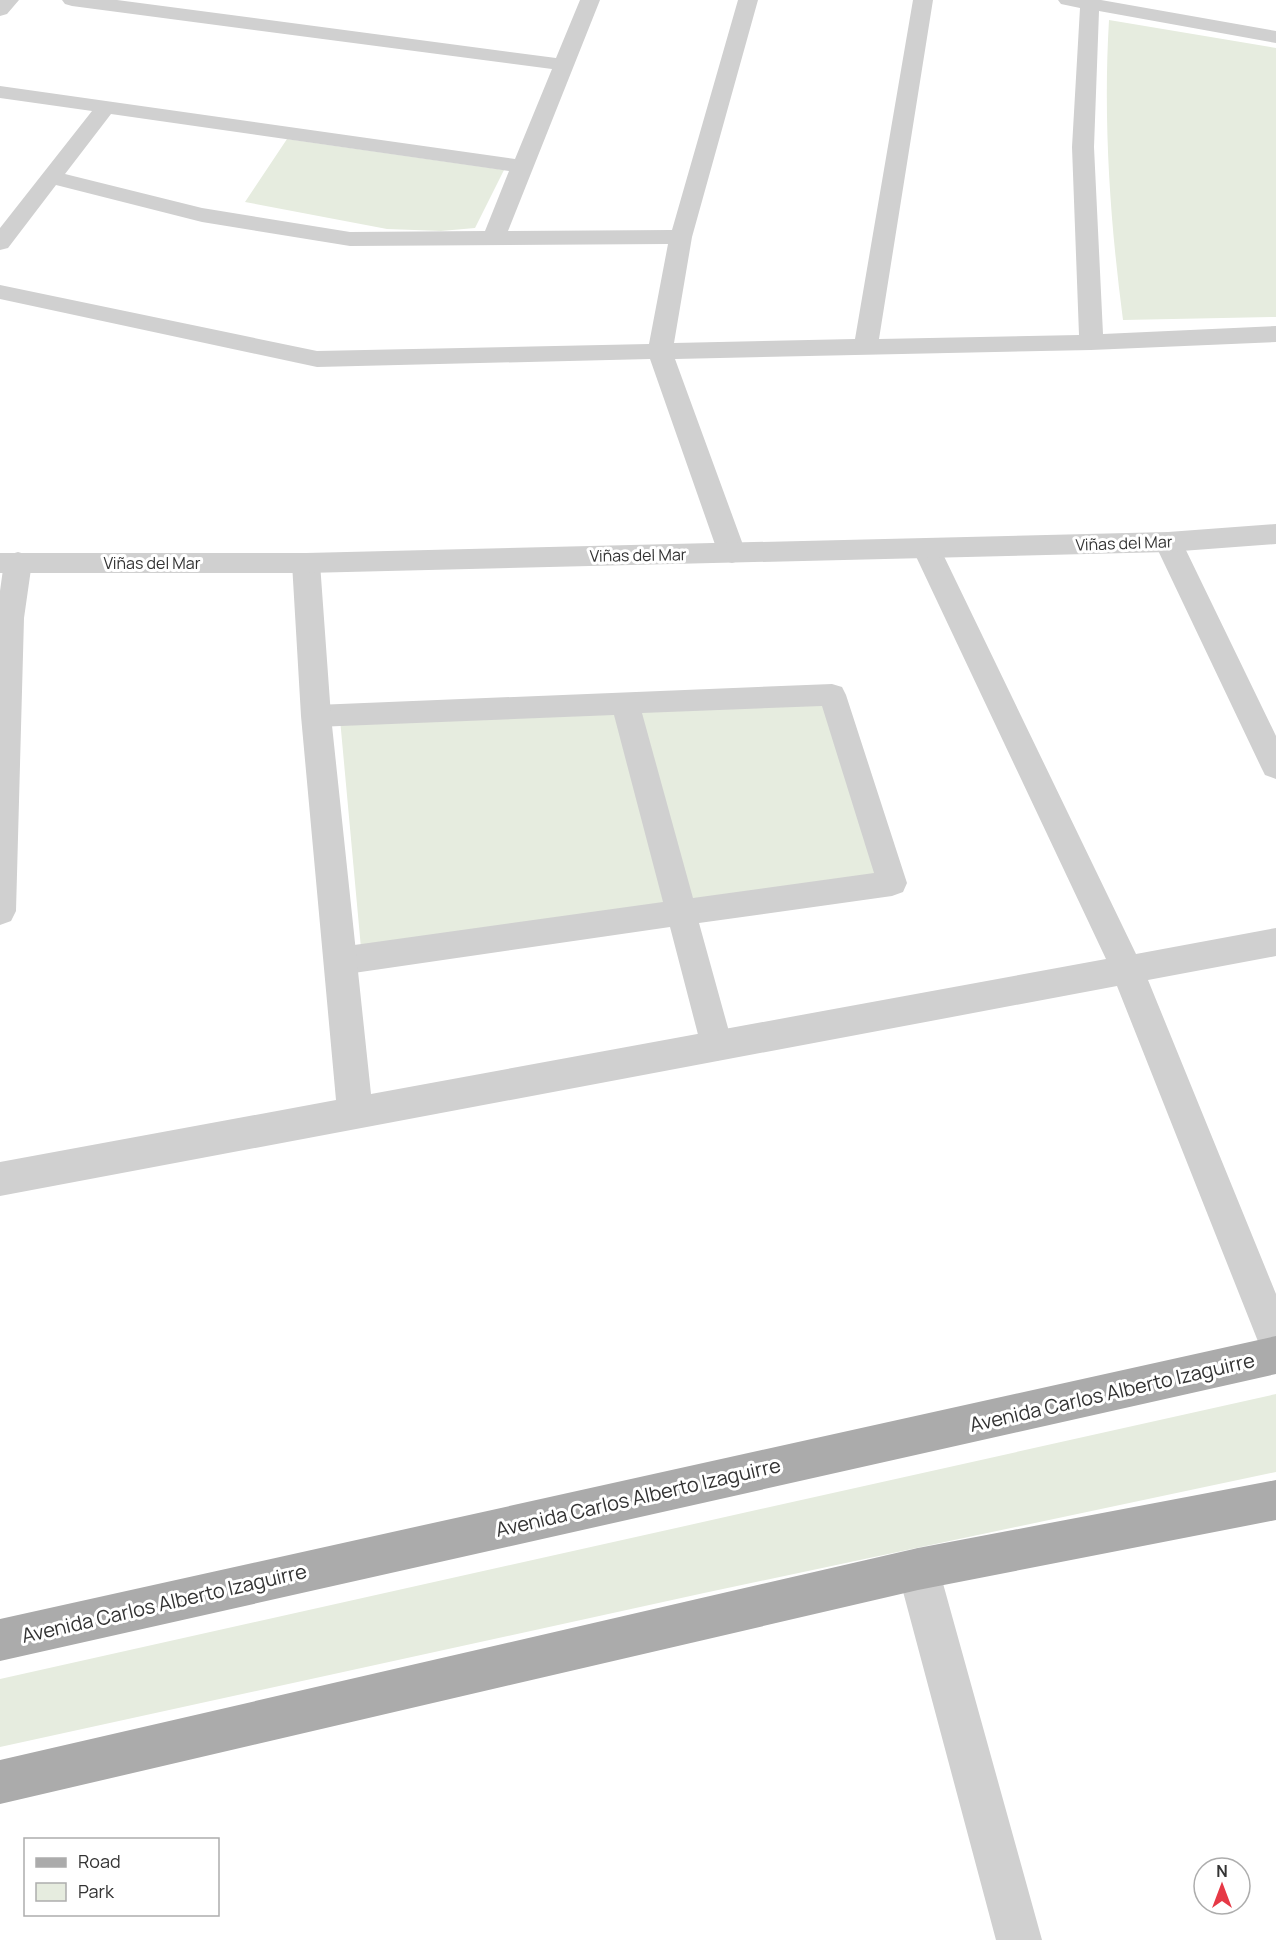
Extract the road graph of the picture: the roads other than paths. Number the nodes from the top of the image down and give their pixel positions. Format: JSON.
{"nodes":[{"id":1,"x":9,"y":0,"type":"edge"},
{"id":2,"x":72,"y":0,"type":"edge"},
{"id":3,"x":590,"y":0,"type":"edge"},
{"id":4,"x":748,"y":0,"type":"edge"},
{"id":5,"x":923,"y":0,"type":"edge"},
{"id":6,"x":1068,"y":0,"type":"edge"},
{"id":7,"x":1090,"y":4,"type":"junction"},
{"id":8,"x":163,"y":6,"type":"edge"},
{"id":9,"x":0,"y":10,"type":"edge"},
{"id":10,"x":1276,"y":37,"type":"edge"},
{"id":11,"x":564,"y":65,"type":"junction"},
{"id":12,"x":0,"y":92,"type":"edge"},
{"id":13,"x":106,"y":107,"type":"junction"},
{"id":14,"x":524,"y":167,"type":"junction"},
{"id":15,"x":50,"y":177,"type":"junction"},
{"id":16,"x":681,"y":237,"type":"junction"},
{"id":17,"x":493,"y":239,"type":"junction"},
{"id":18,"x":0,"y":243,"type":"edge"},
{"id":19,"x":0,"y":292,"type":"edge"},
{"id":20,"x":1276,"y":334,"type":"edge"},
{"id":21,"x":1091,"y":342,"type":"junction"},
{"id":22,"x":866,"y":347,"type":"junction"},
{"id":23,"x":660,"y":352,"type":"junction"},
{"id":24,"x":1276,"y":534,"type":"edge"},
{"id":25,"x":1168,"y":542,"type":"junction"},
{"id":26,"x":927,"y":548,"type":"junction"},
{"id":27,"x":732,"y":553,"type":"junction"},
{"id":28,"x":9,"y":563,"type":"edge"},
{"id":29,"x":306,"y":563,"type":"junction"},
{"id":30,"x":625,"y":704,"type":"junction"},
{"id":31,"x":316,"y":716,"type":"junction"},
{"id":32,"x":1276,"y":767,"type":"edge"},
{"id":33,"x":0,"y":910,"type":"edge"},
{"id":34,"x":681,"y":912,"type":"junction"},
{"id":35,"x":1276,"y":942,"type":"edge"},
{"id":36,"x":340,"y":961,"type":"junction"},
{"id":37,"x":1127,"y":969,"type":"junction"},
{"id":38,"x":717,"y":1046,"type":"junction"},
{"id":39,"x":355,"y":1113,"type":"junction"},
{"id":40,"x":0,"y":1179,"type":"edge"},
{"id":41,"x":1276,"y":1341,"type":"edge"},
{"id":42,"x":1276,"y":1355,"type":"edge"},
{"id":43,"x":1276,"y":1500,"type":"edge"},
{"id":44,"x":918,"y":1569,"type":"junction"},
{"id":45,"x":0,"y":1640,"type":"edge"},
{"id":46,"x":0,"y":1782,"type":"edge"},
{"id":47,"x":1019,"y":1940,"type":"edge"}],
"edges":[{"from":1,"to":9,"type":"street"},
{"from":2,"to":8,"type":"street"},
{"from":3,"to":11,"type":"street"},
{"from":4,"to":16,"type":"street"},
{"from":5,"to":22,"type":"street"},
{"from":6,"to":7,"type":"street"},
{"from":7,"to":10,"type":"street"},
{"from":7,"to":21,"type":"street"},
{"from":8,"to":11,"type":"street"},
{"from":11,"to":14,"type":"street"},
{"from":12,"to":13,"type":"street"},
{"from":13,"to":14,"type":"street"},
{"from":13,"to":15,"type":"street"},
{"from":14,"to":17,"type":"street"},
{"from":15,"to":17,"type":"street"},
{"from":15,"to":18,"type":"street"},
{"from":16,"to":17,"type":"street"},
{"from":16,"to":23,"type":"street"},
{"from":19,"to":23,"type":"street"},
{"from":20,"to":21,"type":"street"},
{"from":21,"to":22,"type":"street"},
{"from":22,"to":23,"type":"street"},
{"from":23,"to":27,"type":"street"},
{"from":24,"to":25,"type":"street","name":"Viñas del Mar"},
{"from":25,"to":26,"type":"street","name":"Viñas del Mar"},
{"from":25,"to":32,"type":"street"},
{"from":26,"to":27,"type":"street","name":"Viñas del Mar"},
{"from":26,"to":37,"type":"street"},
{"from":27,"to":29,"type":"street","name":"Viñas del Mar"},
{"from":28,"to":29,"type":"street","name":"Viñas del Mar"},
{"from":28,"to":33,"type":"street"},
{"from":29,"to":31,"type":"street"},
{"from":30,"to":31,"type":"street"},
{"from":30,"to":34,"type":"street"},
{"from":30,"to":34,"type":"street"},
{"from":31,"to":36,"type":"street"},
{"from":34,"to":36,"type":"street"},
{"from":34,"to":38,"type":"street"},
{"from":35,"to":37,"type":"street"},
{"from":36,"to":39,"type":"street"},
{"from":37,"to":38,"type":"street"},
{"from":37,"to":41,"type":"street"},
{"from":38,"to":39,"type":"street"},
{"from":39,"to":40,"type":"street"},
{"from":42,"to":45,"type":"main road","name":"Avenida Carlos Alberto Izaguirre"},
{"from":43,"to":44,"type":"main road"},
{"from":44,"to":46,"type":"main road"},
{"from":44,"to":47,"type":"street"}]}
